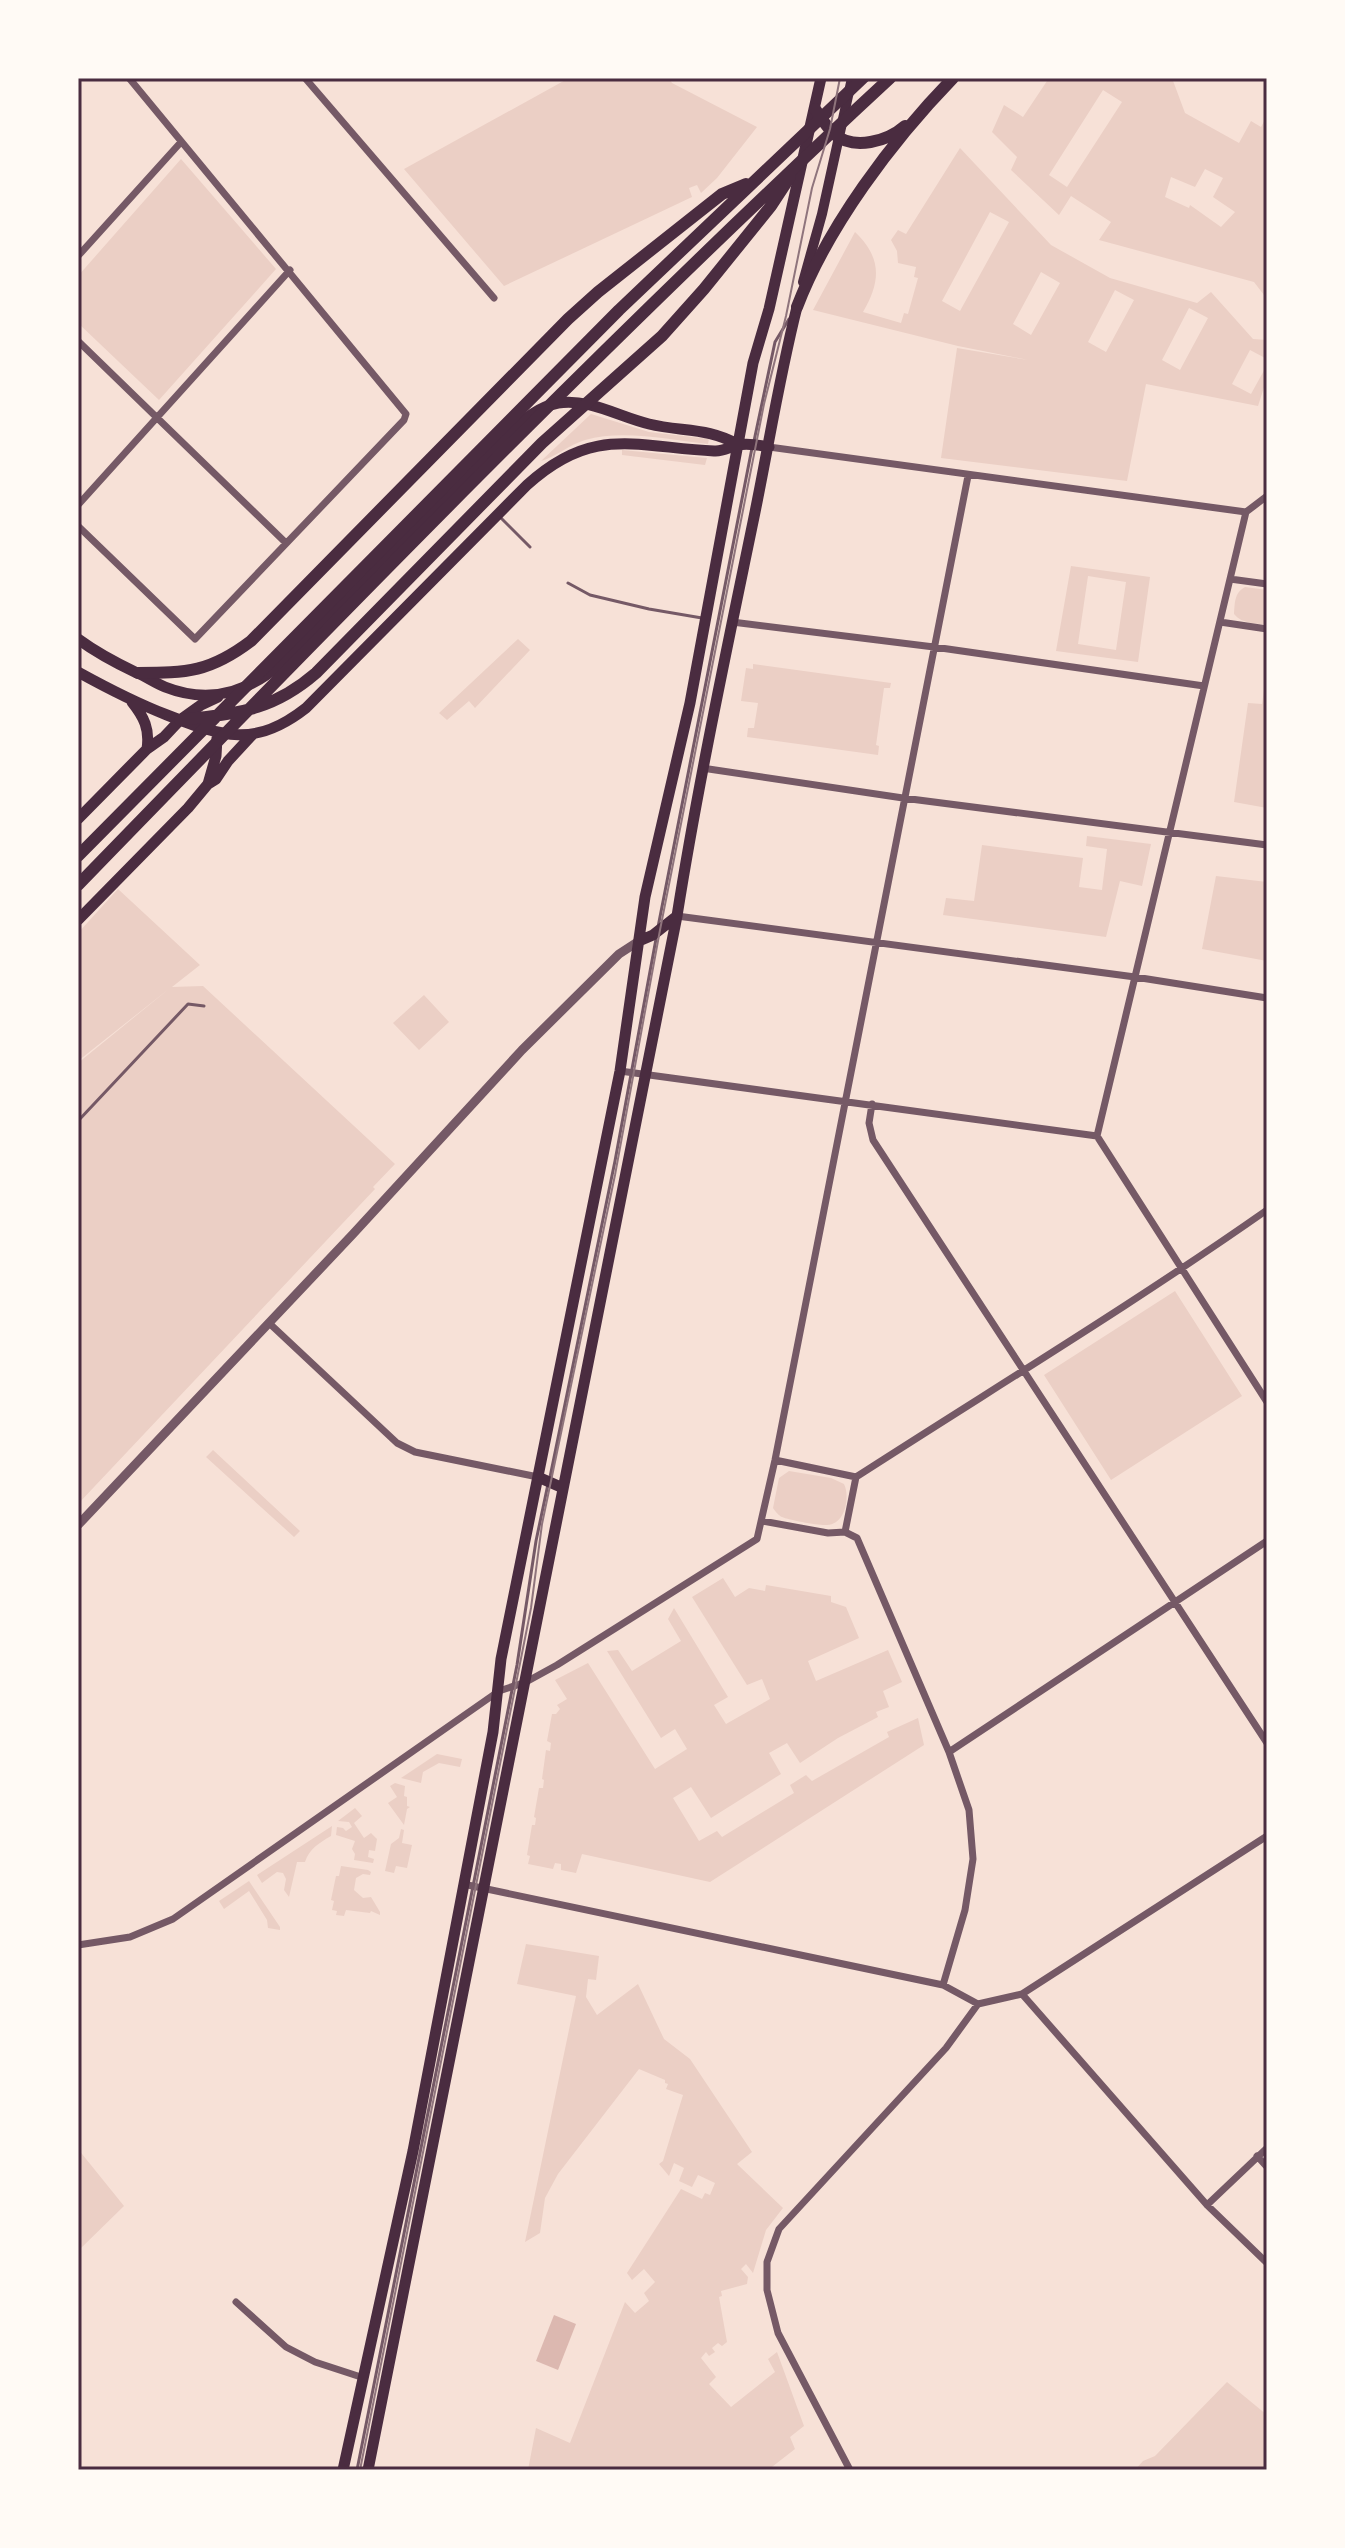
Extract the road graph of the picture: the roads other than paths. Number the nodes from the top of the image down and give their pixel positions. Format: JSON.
{"nodes":[{"id":1,"x":129,"y":78,"type":"edge"},
{"id":2,"x":305,"y":78,"type":"edge"},
{"id":3,"x":821,"y":78,"type":"edge"},
{"id":4,"x":852,"y":78,"type":"edge"},
{"id":5,"x":863,"y":78,"type":"edge"},
{"id":6,"x":890,"y":78,"type":"edge"},
{"id":7,"x":953,"y":78,"type":"edge"},
{"id":8,"x":815,"y":109,"type":"junction"},
{"id":9,"x":917,"y":117,"type":"junction"},
{"id":10,"x":839,"y":137,"type":"junction"},
{"id":11,"x":181,"y":142,"type":"junction"},
{"id":12,"x":801,"y":161,"type":"junction"},
{"id":13,"x":753,"y":182,"type":"junction"},
{"id":14,"x":78,"y":256,"type":"edge"},
{"id":15,"x":290,"y":270,"type":"junction"},
{"id":16,"x":494,"y":298,"type":"dead end"},
{"id":17,"x":797,"y":307,"type":"junction"},
{"id":18,"x":78,"y":341,"type":"edge"},
{"id":19,"x":157,"y":418,"type":"junction"},
{"id":20,"x":739,"y":445,"type":"junction"},
{"id":21,"x":753,"y":445,"type":"junction"},
{"id":22,"x":769,"y":447,"type":"junction"},
{"id":23,"x":968,"y":476,"type":"junction"},
{"id":24,"x":1267,"y":496,"type":"edge"},
{"id":25,"x":78,"y":505,"type":"edge"},
{"id":26,"x":1246,"y":512,"type":"junction"},
{"id":27,"x":497,"y":515,"type":"junction"},
{"id":28,"x":78,"y":526,"type":"edge"},
{"id":29,"x":286,"y":543,"type":"junction"},
{"id":30,"x":530,"y":547,"type":"dead end"},
{"id":31,"x":1230,"y":579,"type":"junction"},
{"id":32,"x":568,"y":583,"type":"dead end"},
{"id":33,"x":1267,"y":584,"type":"edge"},
{"id":34,"x":706,"y":618,"type":"junction"},
{"id":35,"x":732,"y":622,"type":"junction"},
{"id":36,"x":1220,"y":622,"type":"junction"},
{"id":37,"x":1267,"y":629,"type":"edge"},
{"id":38,"x":78,"y":639,"type":"edge"},
{"id":39,"x":934,"y":647,"type":"junction"},
{"id":40,"x":78,"y":672,"type":"edge"},
{"id":41,"x":138,"y":673,"type":"junction"},
{"id":42,"x":1204,"y":686,"type":"junction"},
{"id":43,"x":184,"y":692,"type":"junction"},
{"id":44,"x":223,"y":695,"type":"junction"},
{"id":45,"x":131,"y":701,"type":"junction"},
{"id":46,"x":201,"y":705,"type":"junction"},
{"id":47,"x":212,"y":716,"type":"junction"},
{"id":48,"x":180,"y":720,"type":"junction"},
{"id":49,"x":217,"y":734,"type":"junction"},
{"id":50,"x":253,"y":734,"type":"junction"},
{"id":51,"x":147,"y":749,"type":"junction"},
{"id":52,"x":702,"y":768,"type":"junction"},
{"id":53,"x":208,"y":784,"type":"junction"},
{"id":54,"x":903,"y":798,"type":"junction"},
{"id":55,"x":78,"y":819,"type":"edge"},
{"id":56,"x":1170,"y":832,"type":"junction"},
{"id":57,"x":1267,"y":845,"type":"edge"},
{"id":58,"x":78,"y":856,"type":"edge"},
{"id":59,"x":78,"y":885,"type":"edge"},
{"id":60,"x":677,"y":916,"type":"junction"},
{"id":61,"x":78,"y":920,"type":"edge"},
{"id":62,"x":657,"y":933,"type":"junction"},
{"id":63,"x":639,"y":941,"type":"junction"},
{"id":64,"x":874,"y":943,"type":"junction"},
{"id":65,"x":1135,"y":977,"type":"junction"},
{"id":66,"x":1267,"y":998,"type":"edge"},
{"id":67,"x":204,"y":1006,"type":"dead end"},
{"id":68,"x":625,"y":1071,"type":"junction"},
{"id":69,"x":645,"y":1073,"type":"junction"},
{"id":70,"x":628,"y":1090,"type":"junction"},
{"id":71,"x":846,"y":1101,"type":"junction"},
{"id":72,"x":872,"y":1104,"type":"junction"},
{"id":73,"x":78,"y":1121,"type":"edge"},
{"id":74,"x":1097,"y":1136,"type":"junction"},
{"id":75,"x":1267,"y":1210,"type":"edge"},
{"id":76,"x":1181,"y":1270,"type":"junction"},
{"id":77,"x":269,"y":1323,"type":"junction"},
{"id":78,"x":1022,"y":1370,"type":"junction"},
{"id":79,"x":1267,"y":1402,"type":"edge"},
{"id":80,"x":775,"y":1460,"type":"junction"},
{"id":81,"x":856,"y":1477,"type":"junction"},
{"id":82,"x":544,"y":1479,"type":"junction"},
{"id":83,"x":563,"y":1488,"type":"junction"},
{"id":84,"x":762,"y":1521,"type":"junction"},
{"id":85,"x":78,"y":1525,"type":"edge"},
{"id":86,"x":845,"y":1532,"type":"junction"},
{"id":87,"x":1267,"y":1541,"type":"edge"},
{"id":88,"x":1176,"y":1603,"type":"junction"},
{"id":89,"x":526,"y":1682,"type":"junction"},
{"id":90,"x":513,"y":1686,"type":"junction"},
{"id":91,"x":499,"y":1691,"type":"junction"},
{"id":92,"x":1267,"y":1743,"type":"edge"},
{"id":93,"x":949,"y":1752,"type":"junction"},
{"id":94,"x":1267,"y":1836,"type":"edge"},
{"id":95,"x":474,"y":1886,"type":"junction"},
{"id":96,"x":78,"y":1945,"type":"edge"},
{"id":97,"x":943,"y":1985,"type":"junction"},
{"id":98,"x":1022,"y":1994,"type":"junction"},
{"id":99,"x":978,"y":2004,"type":"junction"},
{"id":100,"x":1267,"y":2148,"type":"edge"},
{"id":101,"x":1257,"y":2156,"type":"junction"},
{"id":102,"x":1267,"y":2167,"type":"edge"},
{"id":103,"x":1207,"y":2205,"type":"junction"},
{"id":104,"x":1267,"y":2263,"type":"edge"},
{"id":105,"x":236,"y":2302,"type":"dead end"},
{"id":106,"x":364,"y":2378,"type":"junction"},
{"id":107,"x":343,"y":2470,"type":"edge"},
{"id":108,"x":357,"y":2470,"type":"edge"},
{"id":109,"x":368,"y":2470,"type":"edge"},
{"id":110,"x":850,"y":2470,"type":"edge"}],
"edges":[{"from":1,"to":11,"type":"street"},
{"from":2,"to":16,"type":"street"},
{"from":3,"to":8,"type":"main road"},
{"from":4,"to":10,"type":"main road"},
{"from":5,"to":13,"type":"highway"},
{"from":6,"to":12,"type":"highway"},
{"from":7,"to":9,"type":"highway"},
{"from":8,"to":10,"type":"highway"},
{"from":8,"to":20,"type":"main road"},
{"from":9,"to":10,"type":"highway"},
{"from":9,"to":17,"type":"highway"},
{"from":10,"to":17,"type":"main road"},
{"from":11,"to":14,"type":"street"},
{"from":11,"to":15,"type":"street"},
{"from":12,"to":47,"type":"highway"},
{"from":12,"to":59,"type":"highway"},
{"from":13,"to":41,"type":"highway"},
{"from":13,"to":58,"type":"highway"},
{"from":15,"to":19,"type":"street"},
{"from":15,"to":29,"type":"street"},
{"from":17,"to":21,"type":"lane"},
{"from":17,"to":22,"type":"main road"},
{"from":18,"to":19,"type":"street"},
{"from":19,"to":25,"type":"street"},
{"from":19,"to":29,"type":"street"},
{"from":20,"to":21,"type":"main road"},
{"from":20,"to":27,"type":"main road"},
{"from":20,"to":34,"type":"main road"},
{"from":20,"to":44,"type":"main road"},
{"from":21,"to":22,"type":"main road"},
{"from":21,"to":62,"type":"lane"},
{"from":22,"to":23,"type":"street"},
{"from":22,"to":35,"type":"main road"},
{"from":23,"to":26,"type":"street"},
{"from":23,"to":39,"type":"street"},
{"from":24,"to":26,"type":"street"},
{"from":26,"to":31,"type":"street"},
{"from":27,"to":30,"type":"lane"},
{"from":27,"to":50,"type":"main road"},
{"from":28,"to":29,"type":"street"},
{"from":31,"to":33,"type":"street"},
{"from":31,"to":36,"type":"street"},
{"from":32,"to":34,"type":"lane"},
{"from":34,"to":63,"type":"main road"},
{"from":35,"to":39,"type":"street"},
{"from":35,"to":52,"type":"main road"},
{"from":36,"to":37,"type":"street"},
{"from":36,"to":42,"type":"street"},
{"from":38,"to":41,"type":"main road"},
{"from":39,"to":42,"type":"street"},
{"from":39,"to":54,"type":"street"},
{"from":40,"to":45,"type":"main road"},
{"from":41,"to":43,"type":"main road"},
{"from":42,"to":56,"type":"street"},
{"from":43,"to":44,"type":"main road"},
{"from":43,"to":46,"type":"main road"},
{"from":44,"to":46,"type":"main road"},
{"from":45,"to":48,"type":"main road"},
{"from":45,"to":51,"type":"main road"},
{"from":46,"to":47,"type":"main road"},
{"from":46,"to":48,"type":"main road"},
{"from":47,"to":48,"type":"highway"},
{"from":47,"to":49,"type":"main road"},
{"from":48,"to":49,"type":"main road"},
{"from":48,"to":51,"type":"main road"},
{"from":49,"to":50,"type":"main road"},
{"from":49,"to":53,"type":"main road"},
{"from":50,"to":53,"type":"main road"},
{"from":51,"to":55,"type":"main road"},
{"from":52,"to":54,"type":"street"},
{"from":52,"to":60,"type":"main road"},
{"from":53,"to":61,"type":"main road"},
{"from":54,"to":56,"type":"street"},
{"from":54,"to":64,"type":"street"},
{"from":56,"to":57,"type":"street"},
{"from":56,"to":65,"type":"street"},
{"from":60,"to":62,"type":"main road"},
{"from":60,"to":64,"type":"street"},
{"from":60,"to":69,"type":"main road"},
{"from":62,"to":63,"type":"main road"},
{"from":62,"to":68,"type":"lane"},
{"from":63,"to":68,"type":"main road"},
{"from":63,"to":77,"type":"street"},
{"from":64,"to":65,"type":"street"},
{"from":64,"to":71,"type":"street"},
{"from":65,"to":66,"type":"street"},
{"from":65,"to":74,"type":"street"},
{"from":67,"to":73,"type":"lane"},
{"from":68,"to":69,"type":"street"},
{"from":68,"to":70,"type":"lane"},
{"from":68,"to":70,"type":"lane"},
{"from":68,"to":82,"type":"main road"},
{"from":69,"to":71,"type":"street"},
{"from":69,"to":83,"type":"main road"},
{"from":70,"to":82,"type":"lane"},
{"from":71,"to":72,"type":"street"},
{"from":71,"to":80,"type":"street"},
{"from":72,"to":74,"type":"street"},
{"from":72,"to":78,"type":"street"},
{"from":74,"to":76,"type":"street"},
{"from":75,"to":76,"type":"street"},
{"from":76,"to":78,"type":"street"},
{"from":76,"to":79,"type":"street"},
{"from":77,"to":82,"type":"street"},
{"from":77,"to":85,"type":"street"},
{"from":78,"to":81,"type":"street"},
{"from":78,"to":88,"type":"street"},
{"from":80,"to":81,"type":"street"},
{"from":80,"to":84,"type":"street"},
{"from":81,"to":86,"type":"street"},
{"from":82,"to":83,"type":"main road"},
{"from":82,"to":90,"type":"lane"},
{"from":82,"to":91,"type":"main road"},
{"from":83,"to":89,"type":"main road"},
{"from":84,"to":86,"type":"street"},
{"from":84,"to":89,"type":"street"},
{"from":86,"to":93,"type":"street"},
{"from":87,"to":88,"type":"street"},
{"from":88,"to":92,"type":"street"},
{"from":88,"to":93,"type":"street"},
{"from":89,"to":90,"type":"street"},
{"from":89,"to":95,"type":"main road"},
{"from":90,"to":91,"type":"street"},
{"from":90,"to":95,"type":"lane"},
{"from":91,"to":95,"type":"main road"},
{"from":91,"to":96,"type":"street"},
{"from":93,"to":97,"type":"street"},
{"from":94,"to":98,"type":"street"},
{"from":95,"to":97,"type":"street"},
{"from":95,"to":106,"type":"main road"},
{"from":95,"to":108,"type":"lane"},
{"from":95,"to":109,"type":"main road"},
{"from":97,"to":99,"type":"street"},
{"from":98,"to":99,"type":"street"},
{"from":98,"to":103,"type":"street"},
{"from":99,"to":110,"type":"street"},
{"from":100,"to":101,"type":"street"},
{"from":101,"to":102,"type":"street"},
{"from":101,"to":103,"type":"street"},
{"from":103,"to":104,"type":"street"},
{"from":105,"to":106,"type":"street"},
{"from":106,"to":107,"type":"main road"}]}
